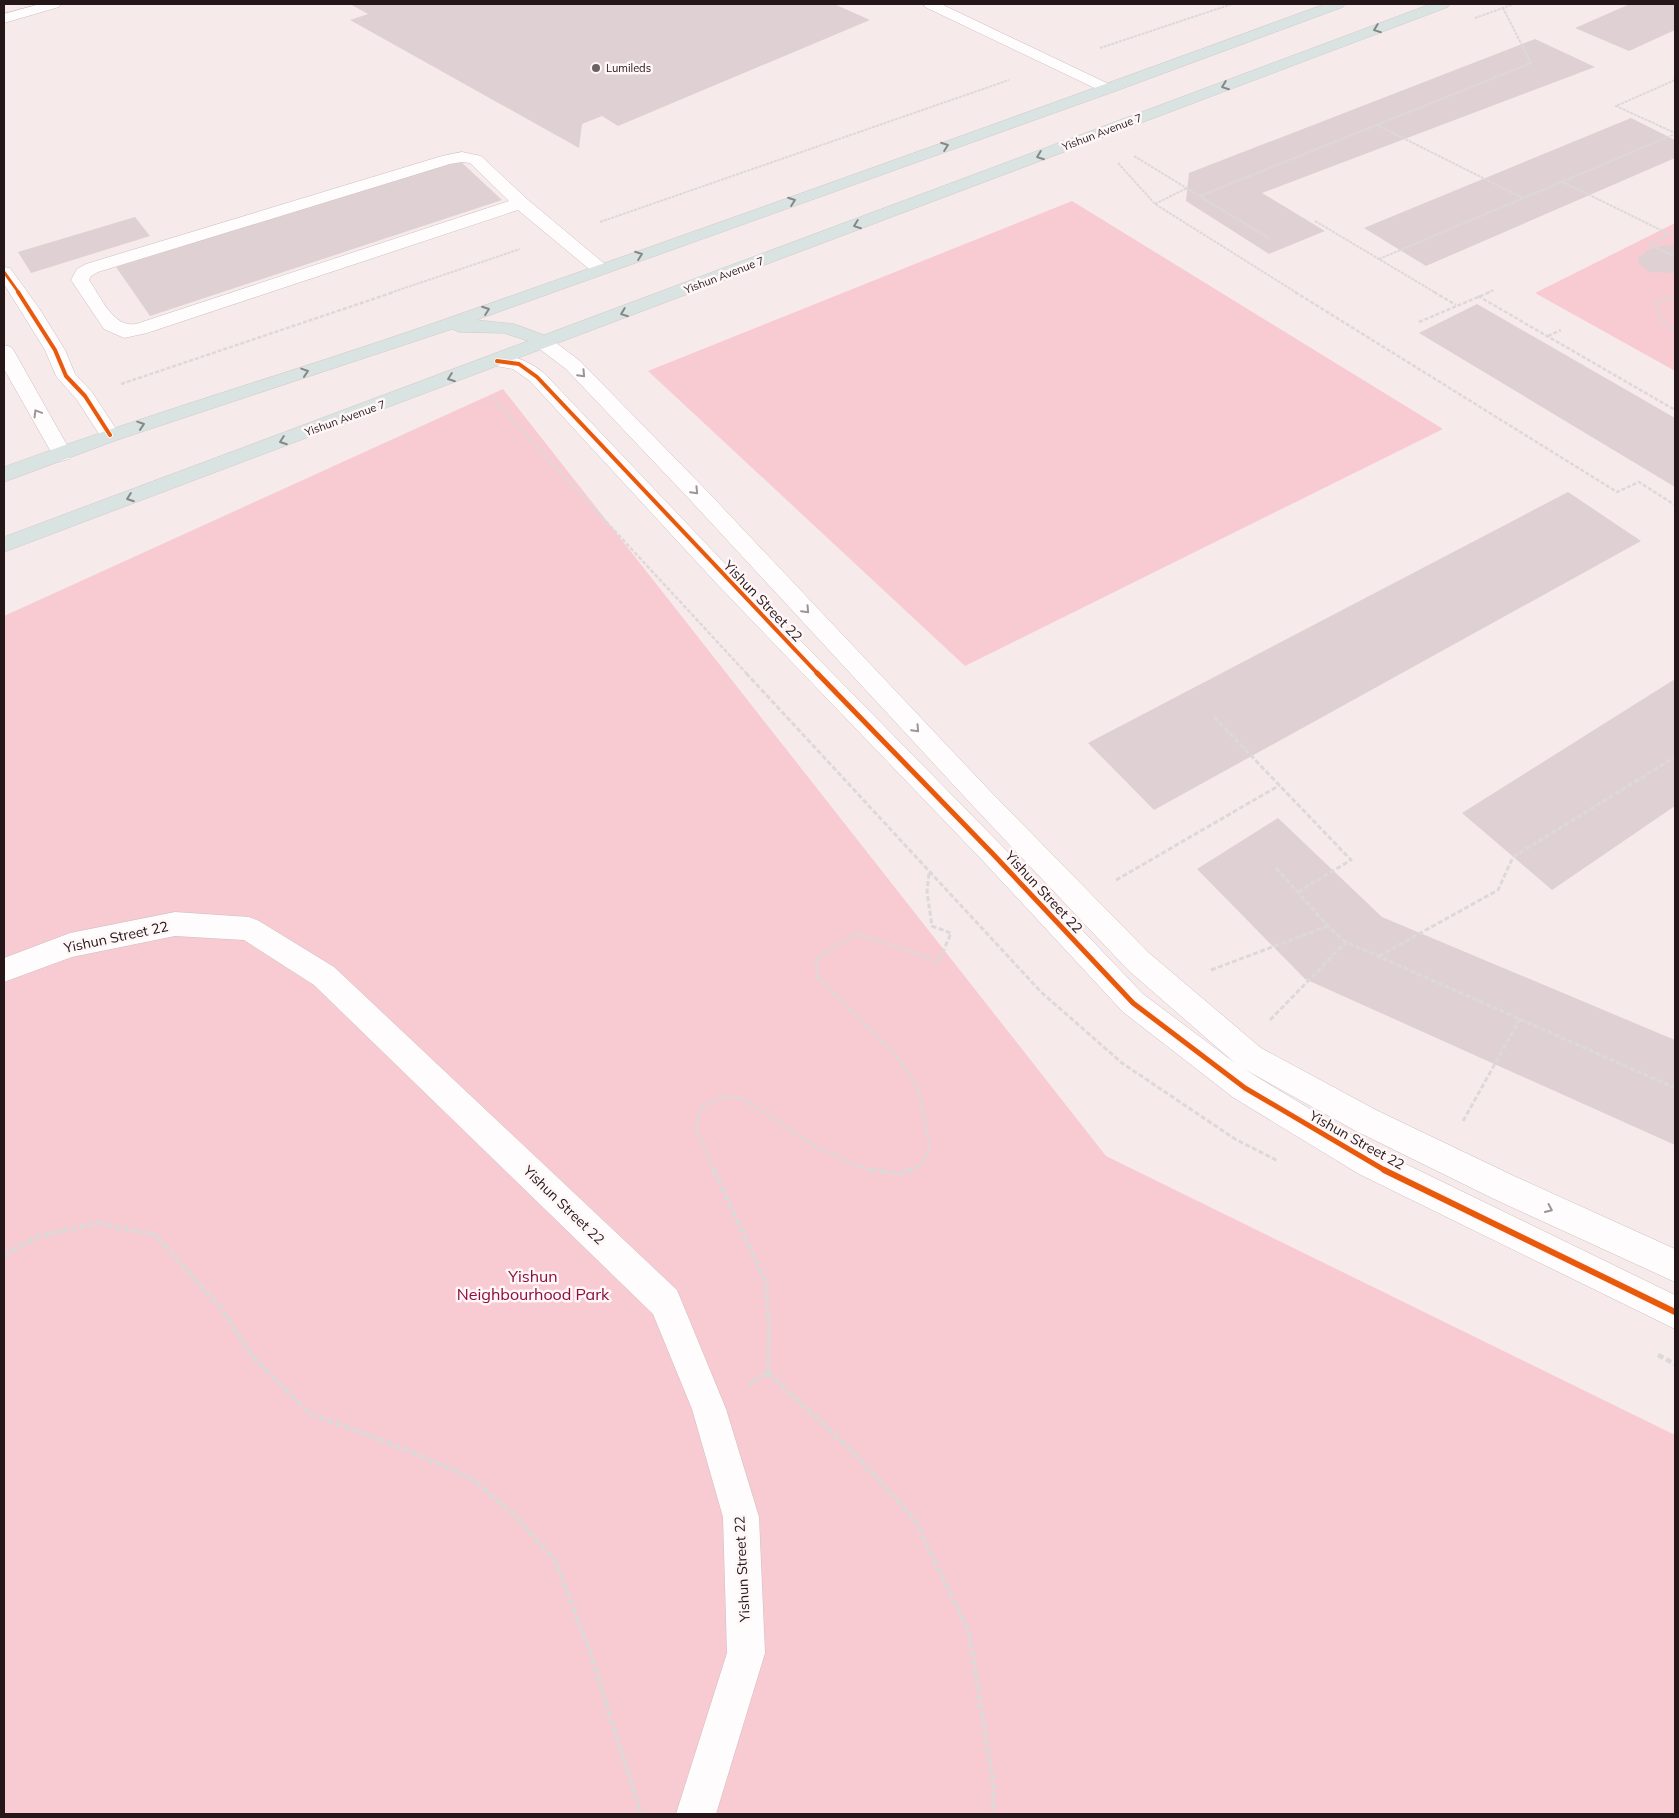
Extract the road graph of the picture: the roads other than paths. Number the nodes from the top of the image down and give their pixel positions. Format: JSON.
{"nodes":[{"id":1,"x":54,"y":4,"type":"edge"},
{"id":2,"x":930,"y":4,"type":"edge"},
{"id":3,"x":1338,"y":4,"type":"edge"},
{"id":4,"x":1443,"y":4,"type":"edge"},
{"id":5,"x":4,"y":19,"type":"edge"},
{"id":6,"x":1108,"y":89,"type":"junction"},
{"id":7,"x":521,"y":203,"type":"junction"},
{"id":8,"x":600,"y":269,"type":"junction"},
{"id":9,"x":4,"y":272,"type":"edge"},
{"id":10,"x":440,"y":327,"type":"junction"},
{"id":11,"x":544,"y":343,"type":"junction"},
{"id":12,"x":4,"y":351,"type":"edge"},
{"id":13,"x":497,"y":362,"type":"junction"},
{"id":14,"x":110,"y":435,"type":"junction"},
{"id":15,"x":62,"y":454,"type":"junction"},
{"id":16,"x":4,"y":475,"type":"edge"},
{"id":17,"x":4,"y":545,"type":"edge"},
{"id":18,"x":4,"y":970,"type":"edge"},
{"id":19,"x":1675,"y":1266,"type":"edge"},
{"id":20,"x":1675,"y":1312,"type":"edge"},
{"id":21,"x":696,"y":1814,"type":"edge"}],
"edges":[{"from":1,"to":5,"type":"street"},
{"from":2,"to":6,"type":"street"},
{"from":3,"to":6,"type":"main road"},
{"from":4,"to":11,"type":"main road","name":"Yishun Avenue 7","one_way":true},
{"from":8,"to":6,"type":"main road","one_way":true},
{"from":7,"to":7,"type":"street"},
{"from":7,"to":8,"type":"street"},
{"from":10,"to":8,"type":"main road","one_way":true},
{"from":9,"to":14,"type":"street"},
{"from":10,"to":11,"type":"main road"},
{"from":14,"to":10,"type":"main road","one_way":true},
{"from":11,"to":13,"type":"main road","name":"Yishun Avenue 7"},
{"from":11,"to":19,"type":"street","name":"Yishun Street 22","one_way":true},
{"from":15,"to":12,"type":"street","one_way":true},
{"from":13,"to":17,"type":"main road","name":"Yishun Avenue 7","one_way":true},
{"from":13,"to":20,"type":"street","name":"Yishun Street 22"},
{"from":14,"to":15,"type":"main road"},
{"from":15,"to":16,"type":"main road"},
{"from":18,"to":21,"type":"street","name":"Yishun Street 22"}]}
